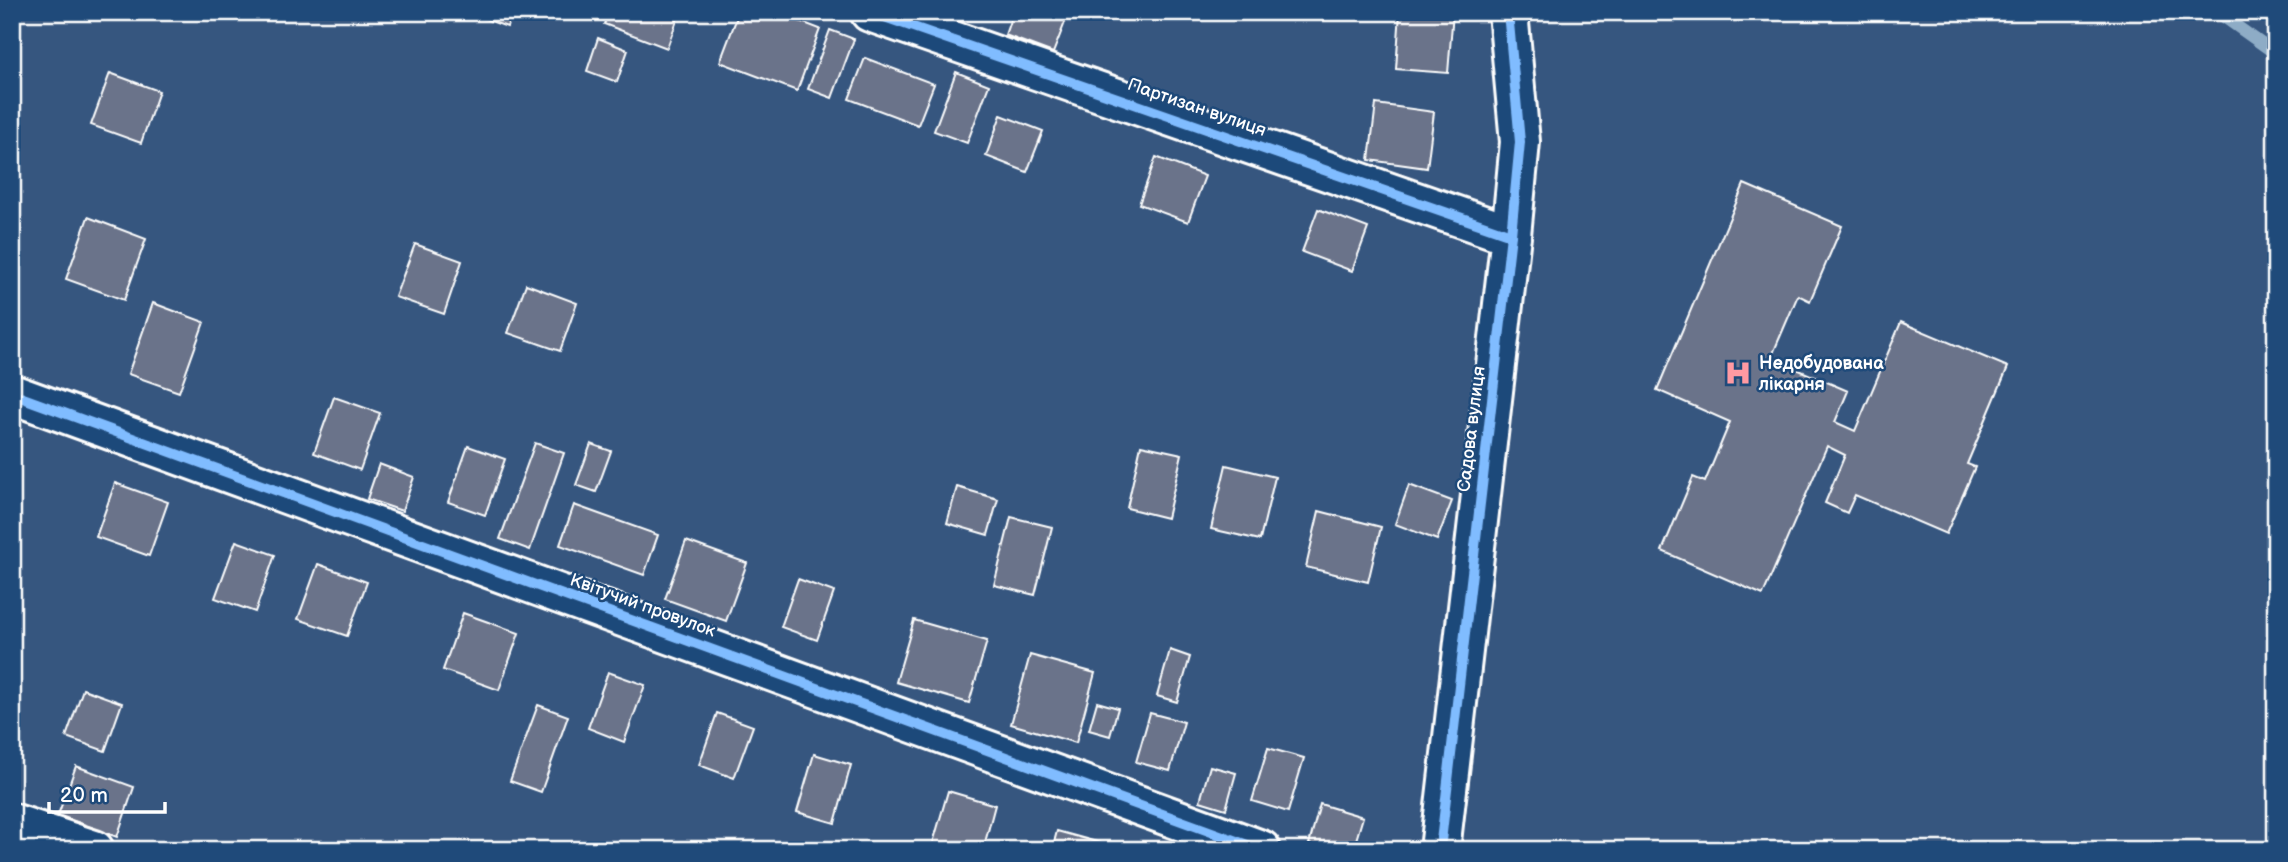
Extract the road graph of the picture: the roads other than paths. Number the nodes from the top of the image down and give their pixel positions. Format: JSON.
{"nodes":[{"id":1,"x":870,"y":12,"type":"edge"},
{"id":2,"x":1508,"y":12,"type":"edge"},
{"id":3,"x":1511,"y":235,"type":"junction"},
{"id":4,"x":12,"y":394,"type":"edge"},
{"id":5,"x":12,"y":823,"type":"edge"},
{"id":6,"x":94,"y":850,"type":"edge"},
{"id":7,"x":1261,"y":850,"type":"edge"},
{"id":8,"x":1440,"y":850,"type":"edge"}],
"edges":[{"from":1,"to":3,"type":"street","name":"Партизан вулиця"},
{"from":2,"to":3,"type":"street","name":"Садова вулиця"},
{"from":3,"to":8,"type":"street","name":"Садова вулиця"},
{"from":4,"to":7,"type":"street","name":"Квітучий провулок"},
{"from":5,"to":6,"type":"street"}]}
